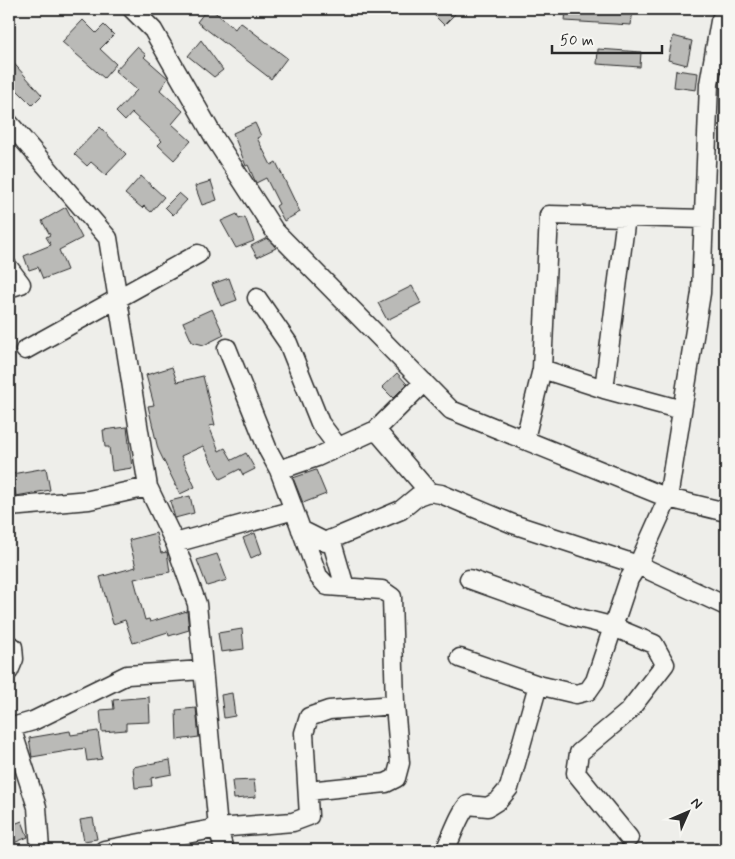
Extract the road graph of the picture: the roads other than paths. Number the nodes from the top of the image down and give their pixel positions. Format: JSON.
{"nodes":[{"id":1,"x":132,"y":9,"type":"edge"},
{"id":2,"x":726,"y":11,"type":"edge"},
{"id":3,"x":9,"y":123,"type":"edge"},
{"id":4,"x":626,"y":217,"type":"junction"},
{"id":5,"x":704,"y":219,"type":"junction"},
{"id":6,"x":198,"y":254,"type":"dead end"},
{"id":7,"x":9,"y":268,"type":"edge"},
{"id":8,"x":9,"y":288,"type":"edge"},
{"id":9,"x":257,"y":298,"type":"dead end"},
{"id":10,"x":118,"y":300,"type":"junction"},
{"id":11,"x":227,"y":348,"type":"dead end"},
{"id":12,"x":25,"y":350,"type":"dead end"},
{"id":13,"x":542,"y":369,"type":"junction"},
{"id":14,"x":424,"y":382,"type":"junction"},
{"id":15,"x":604,"y":389,"type":"junction"},
{"id":16,"x":682,"y":410,"type":"junction"},
{"id":17,"x":376,"y":430,"type":"junction"},
{"id":18,"x":525,"y":439,"type":"junction"},
{"id":19,"x":338,"y":448,"type":"junction"},
{"id":20,"x":279,"y":470,"type":"junction"},
{"id":21,"x":148,"y":487,"type":"junction"},
{"id":22,"x":429,"y":492,"type":"junction"},
{"id":23,"x":668,"y":498,"type":"junction"},
{"id":24,"x":9,"y":507,"type":"edge"},
{"id":25,"x":294,"y":510,"type":"junction"},
{"id":26,"x":726,"y":512,"type":"edge"},
{"id":27,"x":301,"y":530,"type":"junction"},
{"id":28,"x":331,"y":539,"type":"junction"},
{"id":29,"x":175,"y":543,"type":"junction"},
{"id":30,"x":638,"y":565,"type":"junction"},
{"id":31,"x":469,"y":579,"type":"dead end"},
{"id":32,"x":345,"y":587,"type":"junction"},
{"id":33,"x":726,"y":606,"type":"edge"},
{"id":34,"x":611,"y":626,"type":"junction"},
{"id":35,"x":9,"y":645,"type":"edge"},
{"id":36,"x":460,"y":658,"type":"dead end"},
{"id":37,"x":203,"y":670,"type":"junction"},
{"id":38,"x":9,"y":672,"type":"edge"},
{"id":39,"x":538,"y":685,"type":"junction"},
{"id":40,"x":395,"y":705,"type":"junction"},
{"id":41,"x":10,"y":728,"type":"edge"},
{"id":42,"x":308,"y":791,"type":"junction"},
{"id":43,"x":218,"y":828,"type":"junction"},
{"id":44,"x":629,"y":838,"type":"dead end"},
{"id":45,"x":141,"y":848,"type":"edge"},
{"id":46,"x":40,"y":850,"type":"edge"},
{"id":47,"x":104,"y":850,"type":"edge"},
{"id":48,"x":224,"y":850,"type":"edge"},
{"id":49,"x":445,"y":850,"type":"edge"}],
"edges":[{"from":1,"to":14,"type":"street"},
{"from":2,"to":5,"type":"street"},
{"from":3,"to":10,"type":"street"},
{"from":4,"to":5,"type":"street"},
{"from":4,"to":13,"type":"street"},
{"from":4,"to":15,"type":"street"},
{"from":5,"to":16,"type":"street"},
{"from":6,"to":10,"type":"street"},
{"from":7,"to":8,"type":"street"},
{"from":9,"to":19,"type":"street"},
{"from":10,"to":12,"type":"street"},
{"from":10,"to":21,"type":"street"},
{"from":11,"to":20,"type":"street"},
{"from":13,"to":15,"type":"street"},
{"from":13,"to":18,"type":"street"},
{"from":14,"to":17,"type":"street"},
{"from":14,"to":18,"type":"street"},
{"from":15,"to":16,"type":"street"},
{"from":16,"to":23,"type":"street"},
{"from":17,"to":19,"type":"street"},
{"from":17,"to":22,"type":"street"},
{"from":18,"to":23,"type":"street"},
{"from":19,"to":20,"type":"street"},
{"from":20,"to":25,"type":"street"},
{"from":21,"to":24,"type":"street"},
{"from":21,"to":29,"type":"street"},
{"from":22,"to":28,"type":"street"},
{"from":22,"to":30,"type":"street"},
{"from":23,"to":26,"type":"street"},
{"from":23,"to":30,"type":"street"},
{"from":25,"to":27,"type":"street"},
{"from":25,"to":29,"type":"street"},
{"from":27,"to":28,"type":"street"},
{"from":27,"to":32,"type":"street"},
{"from":28,"to":32,"type":"street"},
{"from":29,"to":37,"type":"street"},
{"from":30,"to":33,"type":"street"},
{"from":30,"to":34,"type":"street"},
{"from":31,"to":34,"type":"street"},
{"from":32,"to":40,"type":"street"},
{"from":34,"to":39,"type":"street"},
{"from":34,"to":44,"type":"street"},
{"from":35,"to":38,"type":"street"},
{"from":36,"to":39,"type":"street"},
{"from":37,"to":41,"type":"street"},
{"from":37,"to":43,"type":"street"},
{"from":39,"to":49,"type":"street"},
{"from":40,"to":42,"type":"street"},
{"from":40,"to":42,"type":"street"},
{"from":41,"to":46,"type":"street"},
{"from":42,"to":43,"type":"street"},
{"from":43,"to":45,"type":"street"},
{"from":43,"to":48,"type":"street"},
{"from":45,"to":47,"type":"street"}]}
